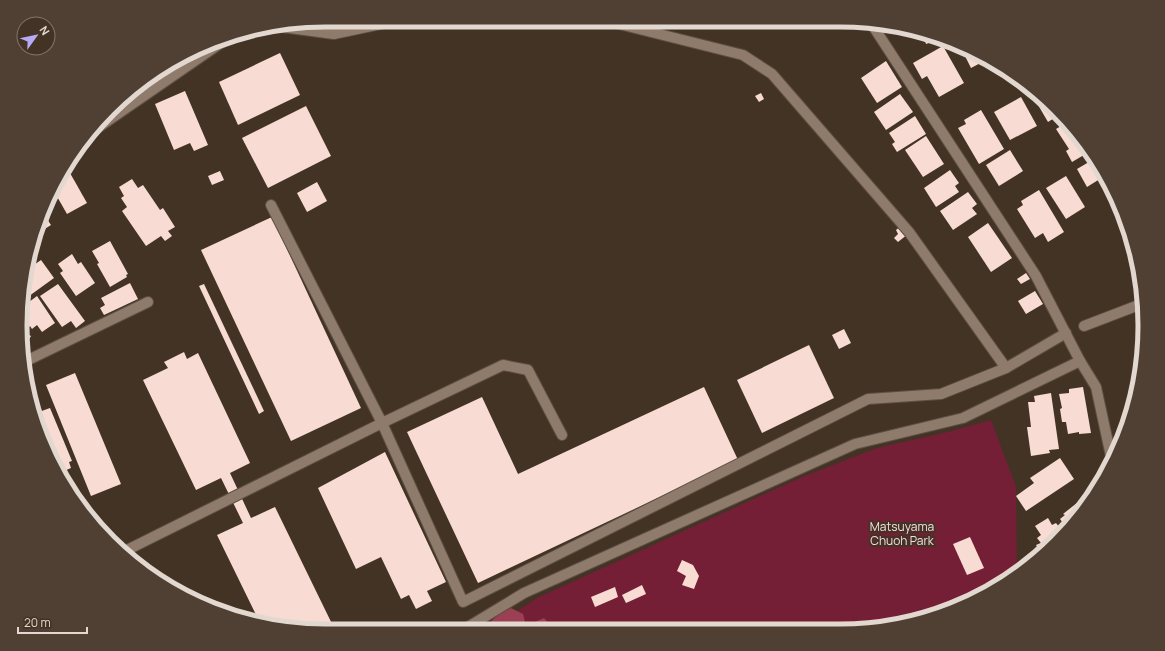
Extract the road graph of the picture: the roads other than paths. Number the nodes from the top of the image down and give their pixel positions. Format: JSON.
{"nodes":[{"id":1,"x":367,"y":27,"type":"edge"},
{"id":2,"x":631,"y":27,"type":"edge"},
{"id":3,"x":297,"y":29,"type":"edge"},
{"id":4,"x":875,"y":30,"type":"edge"},
{"id":5,"x":210,"y":50,"type":"edge"},
{"id":6,"x":108,"y":120,"type":"edge"},
{"id":7,"x":271,"y":205,"type":"dead end"},
{"id":8,"x":148,"y":302,"type":"dead end"},
{"id":9,"x":1137,"y":306,"type":"edge"},
{"id":10,"x":1084,"y":326,"type":"dead end"},
{"id":11,"x":1066,"y":333,"type":"junction"},
{"id":12,"x":30,"y":359,"type":"edge"},
{"id":13,"x":1080,"y":361,"type":"junction"},
{"id":14,"x":1006,"y":368,"type":"junction"},
{"id":15,"x":382,"y":423,"type":"junction"},
{"id":16,"x":562,"y":435,"type":"dead end"},
{"id":17,"x":1110,"y":451,"type":"edge"},
{"id":18,"x":128,"y":549,"type":"edge"},
{"id":19,"x":473,"y":624,"type":"edge"}],
"edges":[{"from":1,"to":3,"type":"street"},
{"from":2,"to":14,"type":"street"},
{"from":4,"to":11,"type":"street"},
{"from":5,"to":6,"type":"street"},
{"from":7,"to":15,"type":"street"},
{"from":8,"to":12,"type":"street"},
{"from":9,"to":10,"type":"street"},
{"from":11,"to":13,"type":"street"},
{"from":11,"to":14,"type":"street"},
{"from":13,"to":17,"type":"street"},
{"from":13,"to":19,"type":"street"},
{"from":14,"to":15,"type":"street"},
{"from":15,"to":16,"type":"street"},
{"from":15,"to":18,"type":"street"}]}
